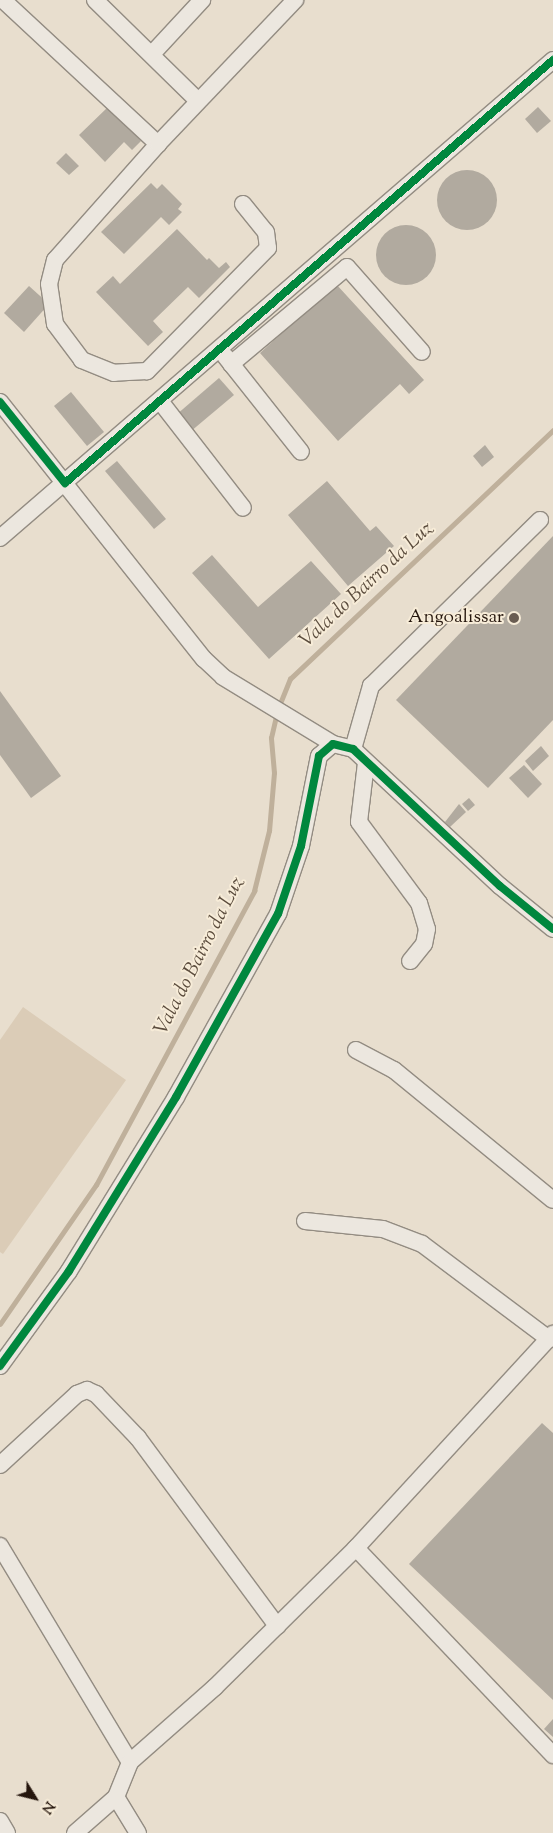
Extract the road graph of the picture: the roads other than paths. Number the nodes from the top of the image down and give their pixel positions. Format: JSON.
{"nodes":[{"id":1,"x":3,"y":0,"type":"edge"},
{"id":2,"x":95,"y":0,"type":"edge"},
{"id":3,"x":202,"y":0,"type":"edge"},
{"id":4,"x":295,"y":0,"type":"edge"},
{"id":5,"x":152,"y":54,"type":"junction"},
{"id":6,"x":553,"y":60,"type":"edge"},
{"id":7,"x":198,"y":101,"type":"junction"},
{"id":8,"x":158,"y":144,"type":"junction"},
{"id":9,"x":243,"y":204,"type":"dead end"},
{"id":10,"x":219,"y":349,"type":"junction"},
{"id":11,"x":422,"y":352,"type":"dead end"},
{"id":12,"x":231,"y":364,"type":"junction"},
{"id":13,"x":160,"y":401,"type":"junction"},
{"id":14,"x":0,"y":402,"type":"edge"},
{"id":15,"x":301,"y":452,"type":"dead end"},
{"id":16,"x":65,"y":483,"type":"junction"},
{"id":17,"x":243,"y":508,"type":"dead end"},
{"id":18,"x":540,"y":520,"type":"dead end"},
{"id":19,"x":0,"y":538,"type":"edge"},
{"id":20,"x":333,"y":744,"type":"junction"},
{"id":21,"x":353,"y":749,"type":"junction"},
{"id":22,"x":366,"y":763,"type":"junction"},
{"id":23,"x":553,"y":928,"type":"edge"},
{"id":24,"x":410,"y":961,"type":"dead end"},
{"id":25,"x":356,"y":1050,"type":"dead end"},
{"id":26,"x":553,"y":1200,"type":"edge"},
{"id":27,"x":305,"y":1222,"type":"dead end"},
{"id":28,"x":551,"y":1336,"type":"edge"},
{"id":29,"x":0,"y":1366,"type":"edge"},
{"id":30,"x":0,"y":1465,"type":"edge"},
{"id":31,"x":0,"y":1546,"type":"edge"},
{"id":32,"x":356,"y":1548,"type":"junction"},
{"id":33,"x":277,"y":1626,"type":"junction"},
{"id":34,"x":553,"y":1755,"type":"edge"},
{"id":35,"x":130,"y":1762,"type":"junction"},
{"id":36,"x":116,"y":1796,"type":"junction"},
{"id":37,"x":0,"y":1821,"type":"edge"},
{"id":38,"x":7,"y":1833,"type":"edge"},
{"id":39,"x":75,"y":1833,"type":"edge"},
{"id":40,"x":138,"y":1833,"type":"edge"}],
"edges":[{"from":1,"to":8,"type":"street"},
{"from":2,"to":5,"type":"street"},
{"from":3,"to":5,"type":"street"},
{"from":4,"to":7,"type":"street"},
{"from":5,"to":7,"type":"street"},
{"from":6,"to":10,"type":"street"},
{"from":7,"to":8,"type":"street"},
{"from":8,"to":9,"type":"street"},
{"from":10,"to":12,"type":"street"},
{"from":10,"to":13,"type":"street"},
{"from":11,"to":12,"type":"street"},
{"from":12,"to":15,"type":"street"},
{"from":13,"to":16,"type":"street"},
{"from":13,"to":17,"type":"street"},
{"from":14,"to":16,"type":"street"},
{"from":16,"to":19,"type":"street"},
{"from":16,"to":20,"type":"street"},
{"from":18,"to":21,"type":"street"},
{"from":20,"to":21,"type":"street"},
{"from":20,"to":29,"type":"street"},
{"from":21,"to":22,"type":"street"},
{"from":22,"to":23,"type":"street"},
{"from":22,"to":24,"type":"street"},
{"from":25,"to":26,"type":"street"},
{"from":27,"to":28,"type":"street"},
{"from":28,"to":32,"type":"street"},
{"from":30,"to":33,"type":"street"},
{"from":31,"to":35,"type":"street"},
{"from":32,"to":33,"type":"street"},
{"from":32,"to":34,"type":"street"},
{"from":33,"to":35,"type":"street"},
{"from":35,"to":36,"type":"street"},
{"from":36,"to":39,"type":"street"},
{"from":36,"to":40,"type":"street"},
{"from":37,"to":38,"type":"street"}]}
